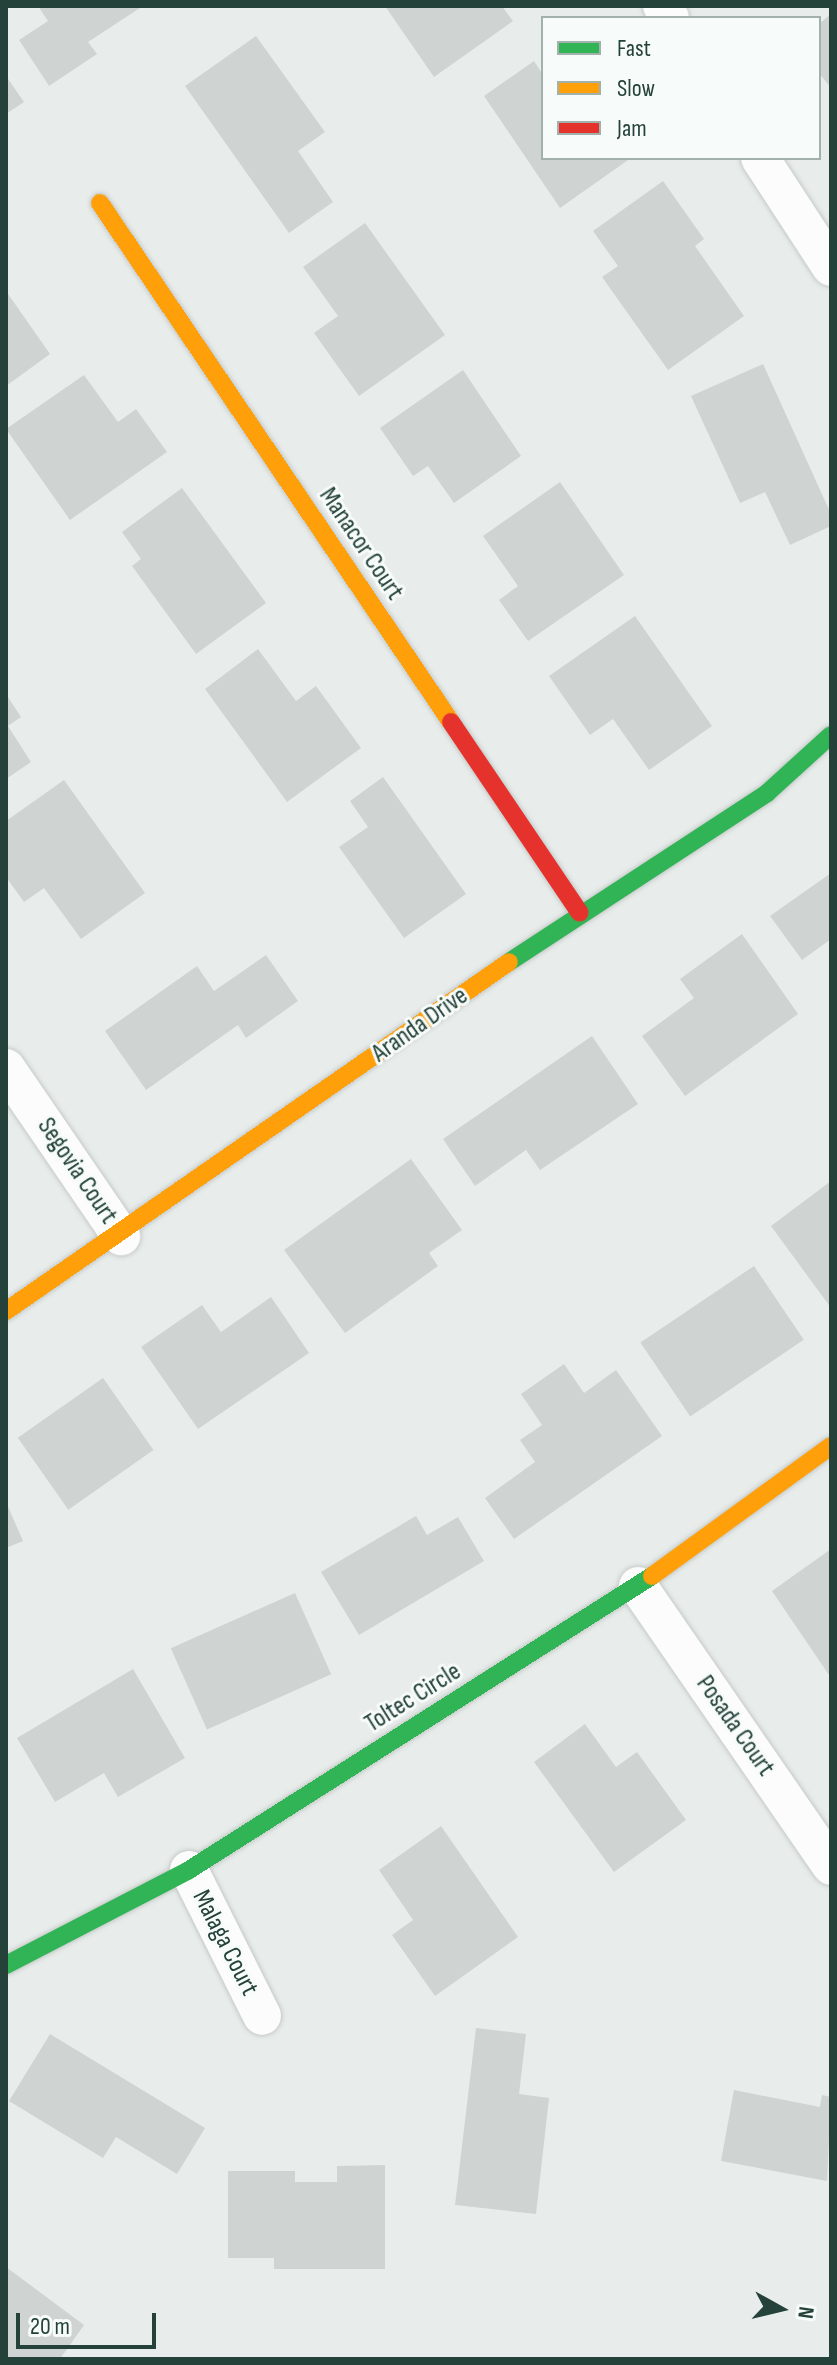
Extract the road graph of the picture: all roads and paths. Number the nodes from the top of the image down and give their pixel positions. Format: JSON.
{"nodes":[{"id":1,"x":761,"y":160,"type":"edge"},
{"id":2,"x":100,"y":203,"type":"dead end"},
{"id":3,"x":831,"y":267,"type":"edge"},
{"id":4,"x":831,"y":735,"type":"edge"},
{"id":5,"x":580,"y":913,"type":"junction"},
{"id":6,"x":6,"y":1068,"type":"edge"},
{"id":7,"x":121,"y":1236,"type":"junction"},
{"id":8,"x":6,"y":1311,"type":"edge"},
{"id":9,"x":831,"y":1446,"type":"edge"},
{"id":10,"x":638,"y":1586,"type":"junction"},
{"id":11,"x":831,"y":1866,"type":"edge"},
{"id":12,"x":189,"y":1870,"type":"junction"},
{"id":13,"x":6,"y":1965,"type":"edge"},
{"id":14,"x":262,"y":2016,"type":"dead end"}],
"edges":[{"from":1,"to":3,"type":"street"},
{"from":2,"to":5,"type":"street","name":"Manacor Court"},
{"from":4,"to":5,"type":"street","name":"Aranda Drive"},
{"from":5,"to":7,"type":"street","name":"Aranda Drive"},
{"from":6,"to":7,"type":"street","name":"Segovia Court"},
{"from":7,"to":8,"type":"street","name":"Aranda Drive"},
{"from":9,"to":10,"type":"street","name":"Toltec Circle"},
{"from":10,"to":11,"type":"street","name":"Posada Court"},
{"from":10,"to":12,"type":"street","name":"Toltec Circle"},
{"from":12,"to":13,"type":"street","name":"Toltec Circle"},
{"from":12,"to":14,"type":"street","name":"Malaga Court"}]}
